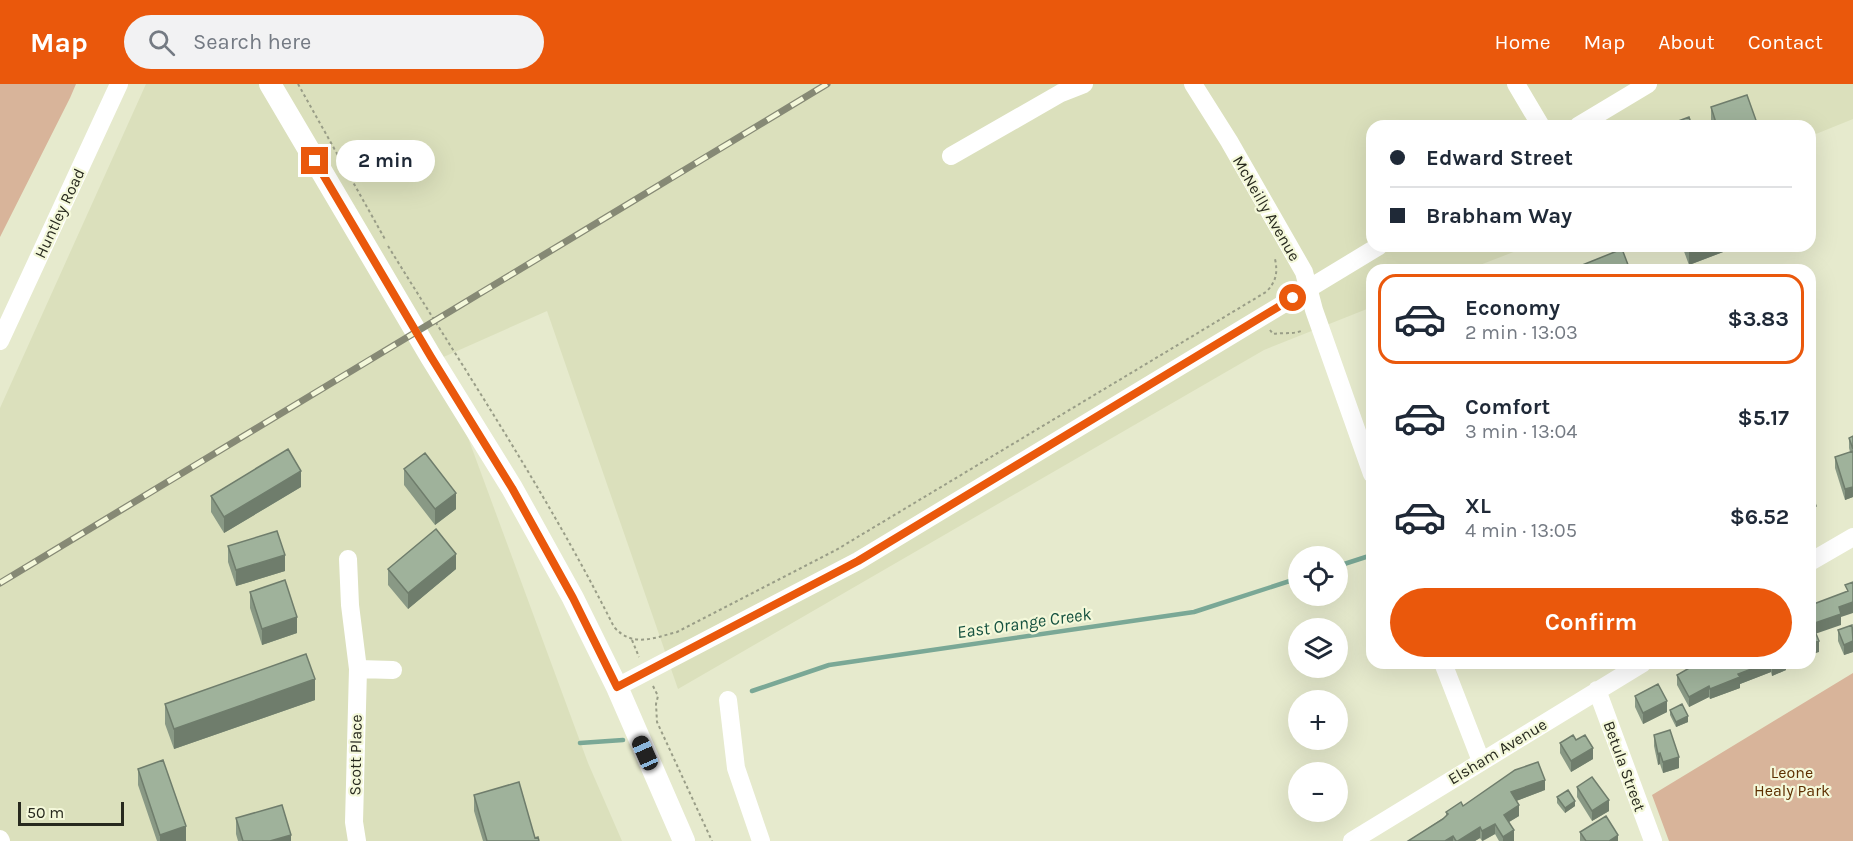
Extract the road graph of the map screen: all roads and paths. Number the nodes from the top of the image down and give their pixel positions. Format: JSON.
{"nodes":[{"id":1,"x":119,"y":84,"type":"edge"},
{"id":2,"x":270,"y":84,"type":"edge"},
{"id":3,"x":298,"y":84,"type":"edge"},
{"id":4,"x":1084,"y":84,"type":"edge"},
{"id":5,"x":1193,"y":84,"type":"edge"},
{"id":6,"x":1516,"y":84,"type":"edge"},
{"id":7,"x":1648,"y":84,"type":"edge"},
{"id":8,"x":1537,"y":120,"type":"edge"},
{"id":9,"x":1588,"y":120,"type":"edge"},
{"id":10,"x":951,"y":156,"type":"dead end"},
{"id":11,"x":1292,"y":251,"type":"junction"},
{"id":12,"x":1369,"y":252,"type":"edge"},
{"id":13,"x":1308,"y":289,"type":"junction"},
{"id":14,"x":415,"y":309,"type":"junction"},
{"id":15,"x":0,"y":341,"type":"edge"},
{"id":16,"x":1366,"y":457,"type":"edge"},
{"id":17,"x":1853,"y":537,"type":"edge"},
{"id":18,"x":348,"y":559,"type":"dead end"},
{"id":19,"x":1816,"y":559,"type":"edge"},
{"id":20,"x":632,"y":640,"type":"junction"},
{"id":21,"x":358,"y":669,"type":"junction"},
{"id":22,"x":1445,"y":669,"type":"edge"},
{"id":23,"x":1633,"y":669,"type":"edge"},
{"id":24,"x":393,"y":670,"type":"dead end"},
{"id":25,"x":646,"y":671,"type":"junction"},
{"id":26,"x":617,"y":687,"type":"junction"},
{"id":27,"x":1597,"y":690,"type":"junction"},
{"id":28,"x":728,"y":700,"type":"dead end"},
{"id":29,"x":1481,"y":761,"type":"junction"},
{"id":30,"x":357,"y":841,"type":"edge"},
{"id":31,"x":684,"y":841,"type":"edge"},
{"id":32,"x":712,"y":841,"type":"edge"},
{"id":33,"x":761,"y":841,"type":"edge"},
{"id":34,"x":1352,"y":841,"type":"edge"},
{"id":35,"x":1653,"y":841,"type":"edge"}],
"edges":[{"from":1,"to":15,"type":"street","name":"Huntley Road"},
{"from":2,"to":14,"type":"main road"},
{"from":3,"to":14,"type":"path"},
{"from":4,"to":10,"type":"street"},
{"from":5,"to":11,"type":"street","name":"McNeilly Avenue"},
{"from":6,"to":8,"type":"street"},
{"from":7,"to":9,"type":"street"},
{"from":11,"to":13,"type":"street","name":"McNeilly Avenue"},
{"from":11,"to":20,"type":"path"},
{"from":12,"to":13,"type":"street"},
{"from":13,"to":16,"type":"street","name":"McNeilly Avenue"},
{"from":13,"to":25,"type":"street"},
{"from":14,"to":20,"type":"path"},
{"from":14,"to":26,"type":"main road"},
{"from":17,"to":19,"type":"street"},
{"from":18,"to":21,"type":"street","name":"Scott Place"},
{"from":20,"to":25,"type":"path"},
{"from":21,"to":24,"type":"street"},
{"from":21,"to":30,"type":"street","name":"Scott Place"},
{"from":22,"to":29,"type":"street"},
{"from":23,"to":27,"type":"street","name":"Elsham Avenue"},
{"from":25,"to":26,"type":"street"},
{"from":25,"to":32,"type":"path"},
{"from":26,"to":31,"type":"main road"},
{"from":27,"to":29,"type":"street","name":"Elsham Avenue"},
{"from":27,"to":35,"type":"street","name":"Betula Street"},
{"from":28,"to":33,"type":"street"},
{"from":29,"to":34,"type":"street","name":"Elsham Avenue"}]}
